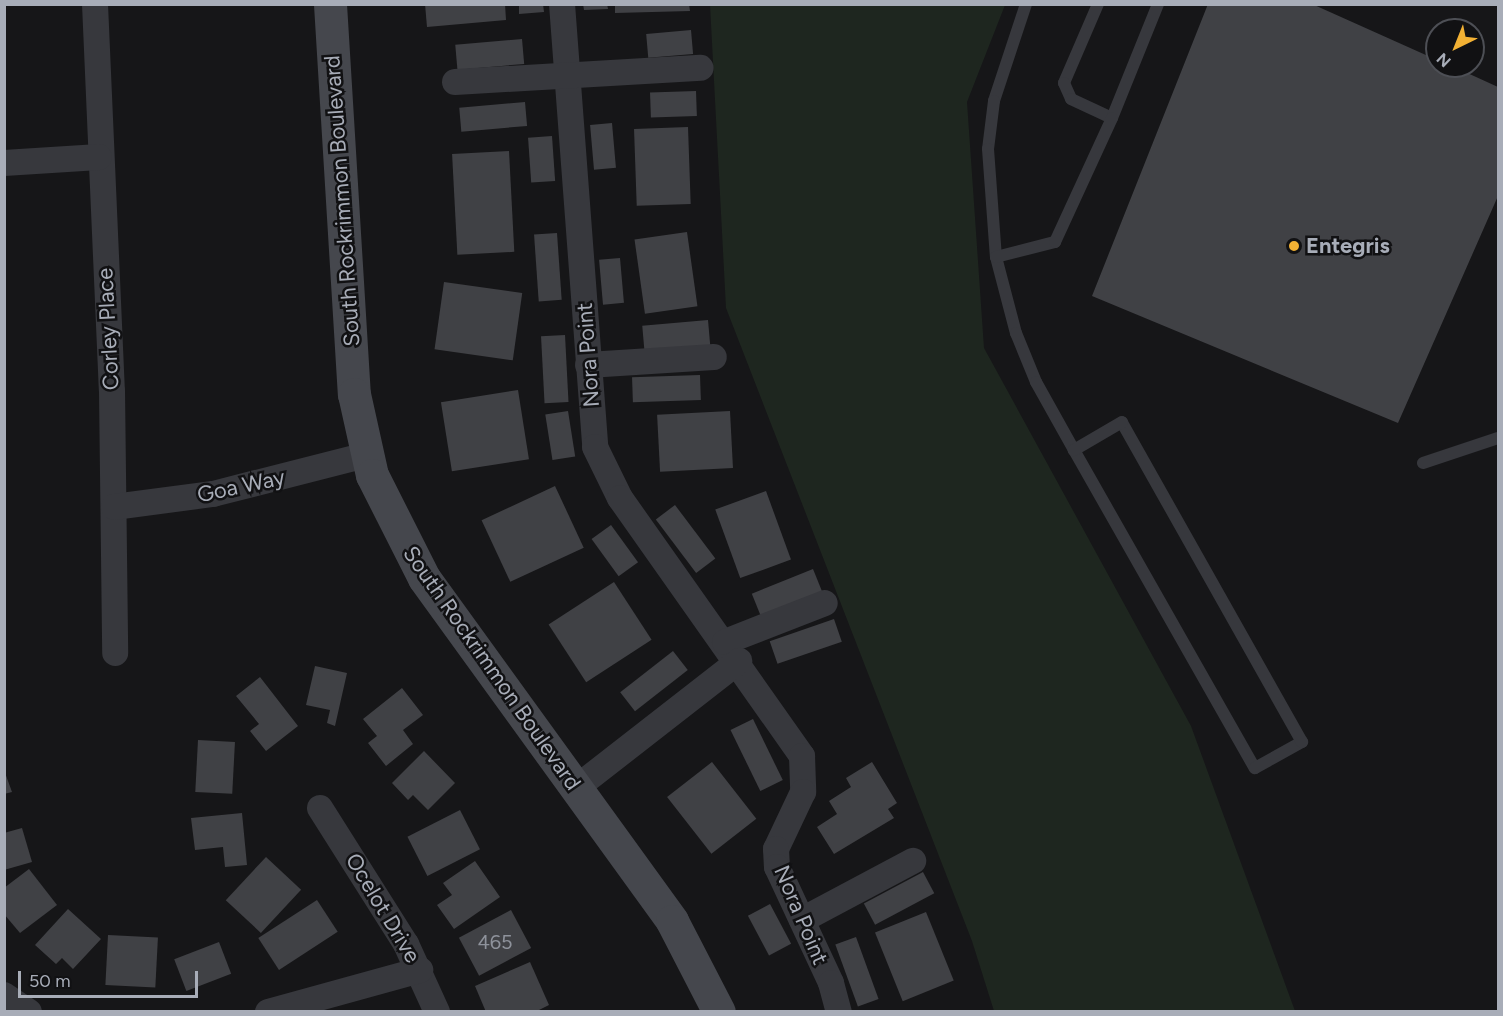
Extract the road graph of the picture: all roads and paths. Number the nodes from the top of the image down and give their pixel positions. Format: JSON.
{"nodes":[{"id":1,"x":95,"y":4,"type":"edge"},
{"id":2,"x":330,"y":4,"type":"edge"},
{"id":3,"x":562,"y":4,"type":"edge"},
{"id":4,"x":1026,"y":4,"type":"edge"},
{"id":5,"x":1098,"y":4,"type":"edge"},
{"id":6,"x":1158,"y":4,"type":"edge"},
{"id":7,"x":701,"y":68,"type":"dead end"},
{"id":8,"x":567,"y":78,"type":"junction"},
{"id":9,"x":455,"y":82,"type":"dead end"},
{"id":10,"x":1112,"y":118,"type":"junction"},
{"id":11,"x":99,"y":157,"type":"junction"},
{"id":12,"x":4,"y":164,"type":"edge"},
{"id":13,"x":996,"y":257,"type":"junction"},
{"id":14,"x":714,"y":357,"type":"dead end"},
{"id":15,"x":588,"y":365,"type":"junction"},
{"id":16,"x":1498,"y":438,"type":"edge"},
{"id":17,"x":1074,"y":450,"type":"junction"},
{"id":18,"x":366,"y":455,"type":"junction"},
{"id":19,"x":1423,"y":463,"type":"dead end"},
{"id":20,"x":114,"y":507,"type":"junction"},
{"id":21,"x":825,"y":603,"type":"dead end"},
{"id":22,"x":732,"y":652,"type":"junction"},
{"id":23,"x":115,"y":653,"type":"dead end"},
{"id":24,"x":576,"y":788,"type":"junction"},
{"id":25,"x":320,"y":808,"type":"dead end"},
{"id":26,"x":913,"y":861,"type":"dead end"},
{"id":27,"x":802,"y":920,"type":"junction"},
{"id":28,"x":420,"y":969,"type":"junction"},
{"id":29,"x":4,"y":995,"type":"edge"},
{"id":30,"x":28,"y":1011,"type":"edge"},
{"id":31,"x":268,"y":1011,"type":"edge"},
{"id":32,"x":437,"y":1011,"type":"edge"},
{"id":33,"x":719,"y":1011,"type":"edge"},
{"id":34,"x":839,"y":1011,"type":"edge"}],
"edges":[{"from":1,"to":11,"type":"street","name":"Corley Place"},
{"from":2,"to":18,"type":"main road","name":"South Rockrimmon Boulevard"},
{"from":3,"to":8,"type":"street","name":"Nora Point"},
{"from":4,"to":13,"type":"lane"},
{"from":5,"to":10,"type":"lane"},
{"from":6,"to":10,"type":"lane"},
{"from":7,"to":8,"type":"street"},
{"from":8,"to":9,"type":"street"},
{"from":8,"to":15,"type":"street","name":"Nora Point"},
{"from":10,"to":13,"type":"lane"},
{"from":11,"to":12,"type":"street"},
{"from":11,"to":20,"type":"street","name":"Corley Place"},
{"from":13,"to":17,"type":"lane"},
{"from":14,"to":15,"type":"street"},
{"from":15,"to":22,"type":"street","name":"Nora Point"},
{"from":16,"to":19,"type":"lane"},
{"from":17,"to":17,"type":"lane"},
{"from":18,"to":20,"type":"street","name":"Goa Way"},
{"from":18,"to":24,"type":"main road","name":"South Rockrimmon Boulevard"},
{"from":20,"to":23,"type":"street","name":"Corley Place"},
{"from":21,"to":22,"type":"street"},
{"from":22,"to":24,"type":"street"},
{"from":22,"to":27,"type":"street","name":"Nora Point"},
{"from":24,"to":33,"type":"main road","name":"South Rockrimmon Boulevard"},
{"from":25,"to":28,"type":"street","name":"Ocelot Drive"},
{"from":26,"to":27,"type":"street"},
{"from":27,"to":34,"type":"street","name":"Nora Point"},
{"from":28,"to":31,"type":"street"},
{"from":28,"to":32,"type":"street","name":"Ocelot Drive"},
{"from":29,"to":30,"type":"street"}]}
